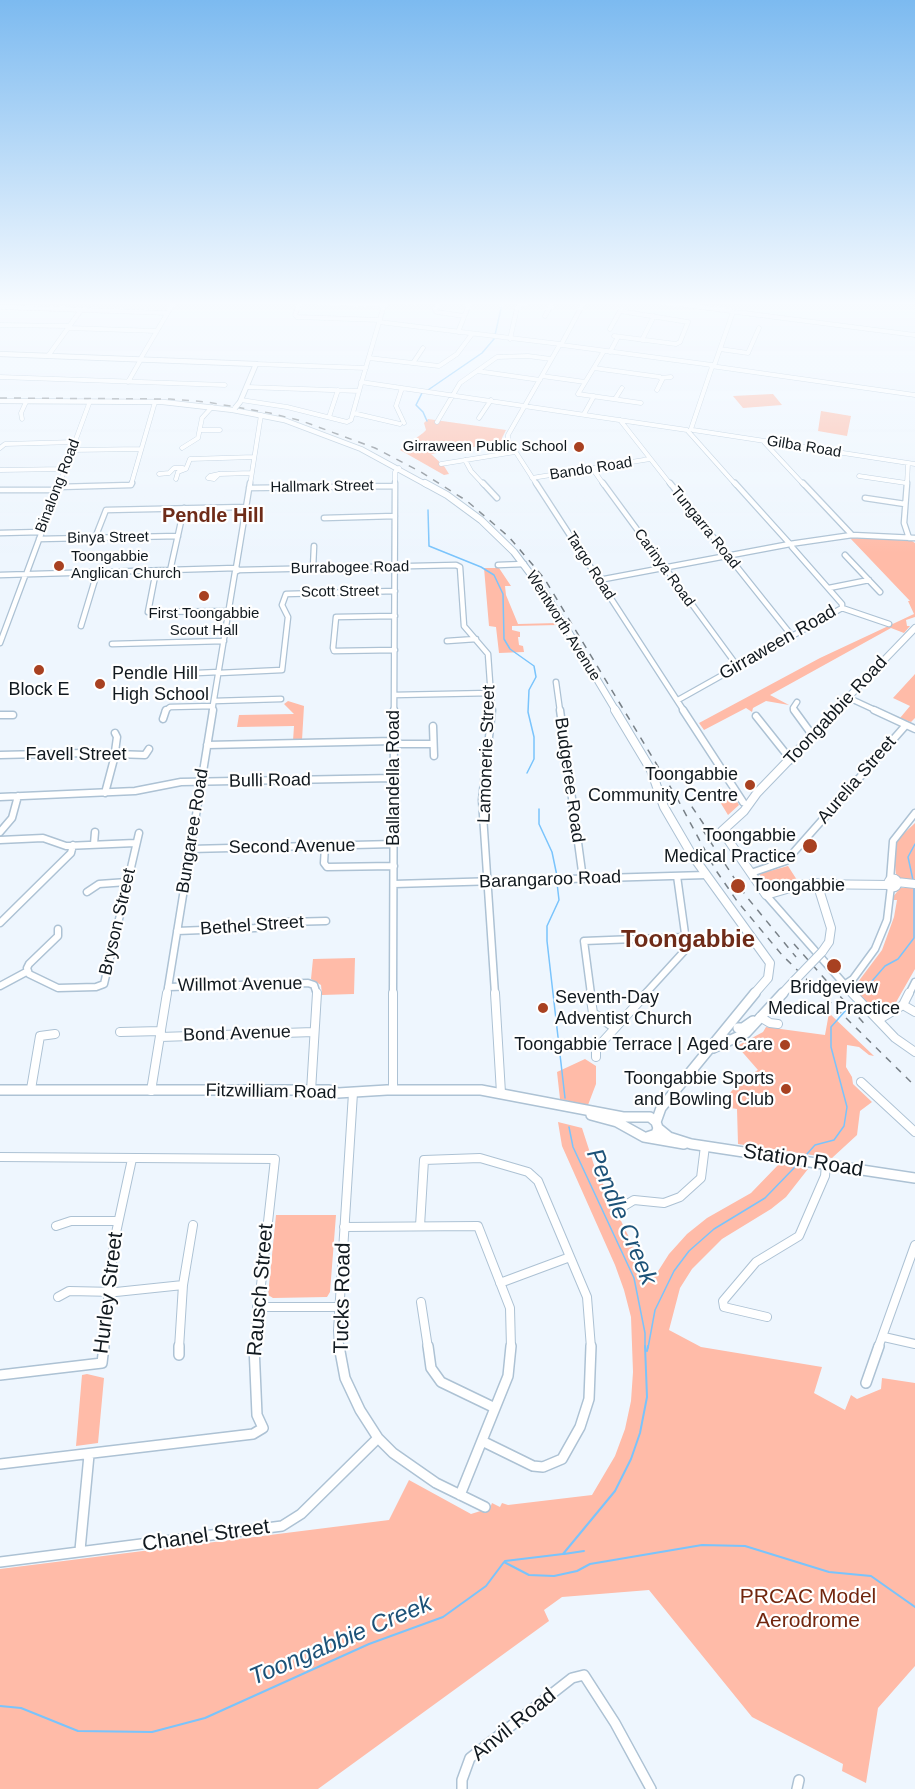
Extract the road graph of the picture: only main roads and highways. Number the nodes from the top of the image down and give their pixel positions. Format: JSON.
{"nodes":[{"id":1,"x":248,"y":385,"type":"edge"},
{"id":2,"x":0,"y":401,"type":"edge"},
{"id":3,"x":234,"y":409,"type":"junction"},
{"id":4,"x":915,"y":628,"type":"edge"},
{"id":5,"x":817,"y":883,"type":"junction"},
{"id":6,"x":915,"y":884,"type":"edge"},
{"id":7,"x":732,"y":1029,"type":"junction"},
{"id":8,"x":0,"y":1090,"type":"edge"},
{"id":9,"x":541,"y":1101,"type":"junction"},
{"id":10,"x":661,"y":1108,"type":"junction"},
{"id":11,"x":643,"y":1117,"type":"junction"},
{"id":12,"x":657,"y":1125,"type":"junction"},
{"id":13,"x":643,"y":1135,"type":"junction"},
{"id":14,"x":691,"y":1144,"type":"junction"},
{"id":15,"x":915,"y":1178,"type":"edge"}],
"edges":[{"from":1,"to":3,"type":"main road","bridge":true},
{"from":2,"to":3,"type":"main road","name":"Wentworth Avenue"},
{"from":3,"to":7,"type":"main road","name":"Wentworth Avenue"},
{"from":4,"to":5,"type":"main road","name":"Toongabbie Road"},
{"from":5,"to":6,"type":"main road"},
{"from":5,"to":7,"type":"main road","name":"Wentworth Avenue","bridge":true},
{"from":7,"to":10,"type":"main road","name":"Wentworth Avenue"},
{"from":8,"to":9,"type":"main road","name":"Fitzwilliam Road"},
{"from":9,"to":11,"type":"main road","name":"Fitzwilliam Road"},
{"from":9,"to":13,"type":"main road","name":"Fitzwilliam Road"},
{"from":10,"to":11,"type":"main road","name":"Wentworth Avenue"},
{"from":10,"to":12,"type":"main road","name":"Wentworth Avenue"},
{"from":11,"to":12,"type":"main road","name":"Station Road"},
{"from":11,"to":13,"type":"main road"},
{"from":12,"to":13,"type":"main road"},
{"from":12,"to":14,"type":"main road","name":"Station Road"},
{"from":13,"to":14,"type":"main road","name":"Station Road"},
{"from":14,"to":15,"type":"main road","name":"Station Road"}]}
